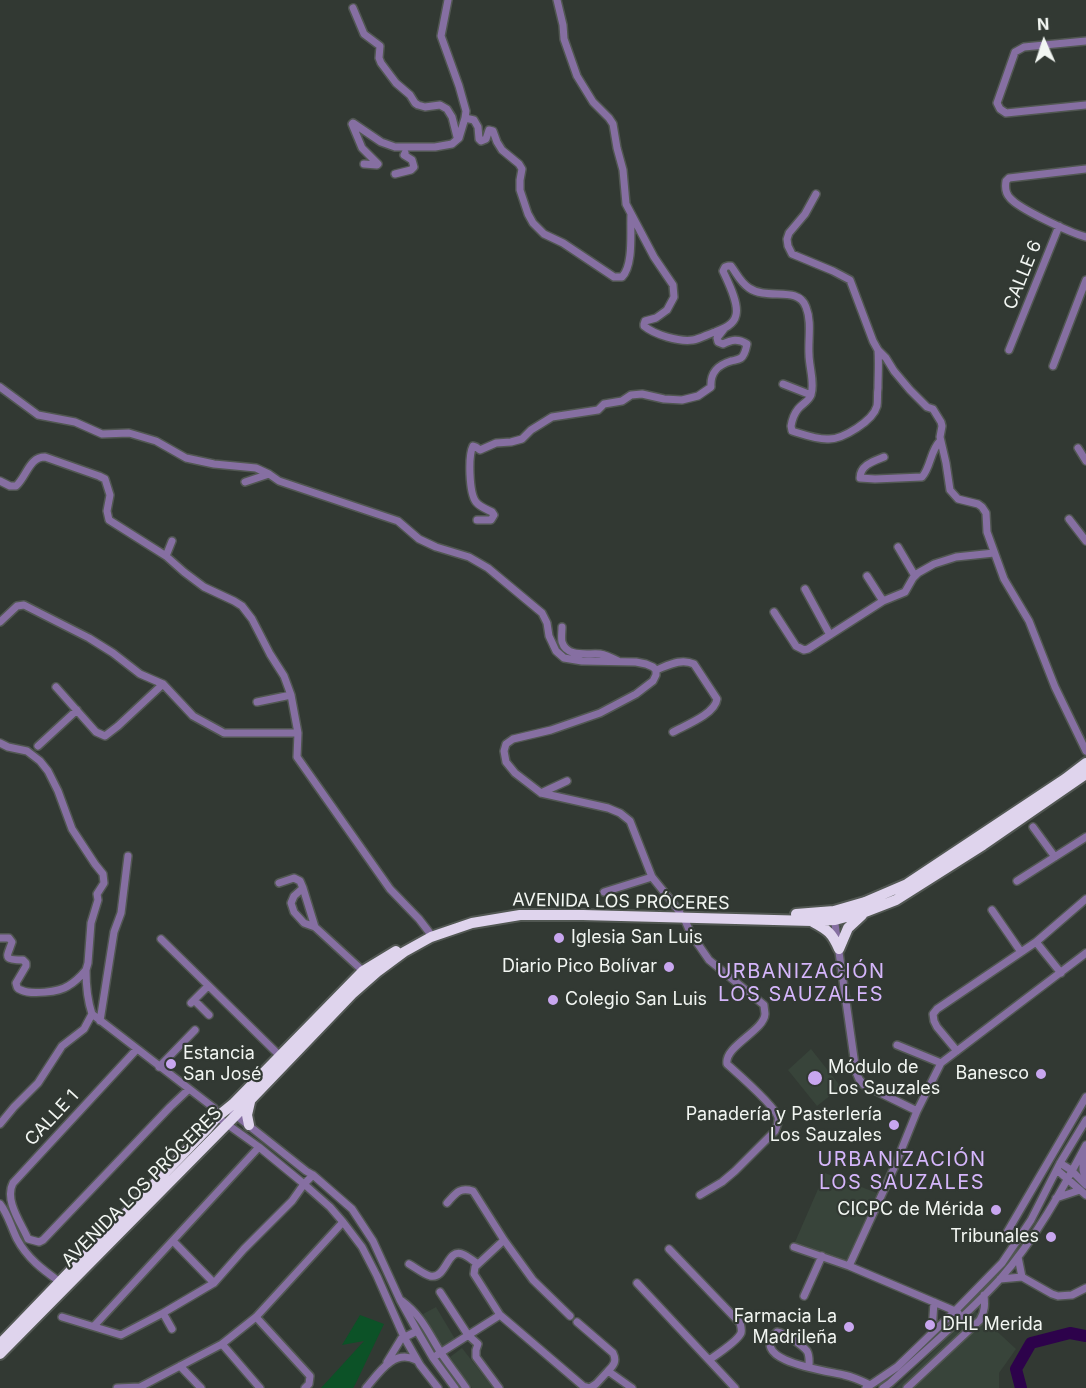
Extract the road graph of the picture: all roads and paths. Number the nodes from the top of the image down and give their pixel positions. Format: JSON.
{"nodes":[{"id":1,"x":448,"y":0,"type":"edge"},
{"id":2,"x":557,"y":0,"type":"edge"},
{"id":3,"x":353,"y":8,"type":"dead end"},
{"id":4,"x":1086,"y":40,"type":"edge"},
{"id":5,"x":1085,"y":107,"type":"edge"},
{"id":6,"x":465,"y":118,"type":"junction"},
{"id":7,"x":459,"y":138,"type":"junction"},
{"id":8,"x":413,"y":148,"type":"junction"},
{"id":9,"x":364,"y":164,"type":"dead end"},
{"id":10,"x":1086,"y":169,"type":"edge"},
{"id":11,"x":395,"y":174,"type":"dead end"},
{"id":12,"x":816,"y":194,"type":"dead end"},
{"id":13,"x":631,"y":212,"type":"junction"},
{"id":14,"x":1059,"y":226,"type":"junction"},
{"id":15,"x":1086,"y":237,"type":"edge"},
{"id":16,"x":1086,"y":280,"type":"edge"},
{"id":17,"x":724,"y":328,"type":"junction"},
{"id":18,"x":878,"y":350,"type":"junction"},
{"id":19,"x":1009,"y":350,"type":"dead end"},
{"id":20,"x":1053,"y":366,"type":"dead end"},
{"id":21,"x":783,"y":384,"type":"dead end"},
{"id":22,"x":0,"y":387,"type":"edge"},
{"id":23,"x":811,"y":395,"type":"junction"},
{"id":24,"x":940,"y":441,"type":"junction"},
{"id":25,"x":1078,"y":448,"type":"dead end"},
{"id":26,"x":884,"y":458,"type":"dead end"},
{"id":27,"x":1086,"y":461,"type":"edge"},
{"id":28,"x":269,"y":474,"type":"junction"},
{"id":29,"x":0,"y":481,"type":"edge"},
{"id":30,"x":245,"y":482,"type":"dead end"},
{"id":31,"x":1069,"y":519,"type":"dead end"},
{"id":32,"x":477,"y":520,"type":"dead end"},
{"id":33,"x":172,"y":541,"type":"dead end"},
{"id":34,"x":1086,"y":541,"type":"edge"},
{"id":35,"x":897,"y":547,"type":"dead end"},
{"id":36,"x":994,"y":553,"type":"junction"},
{"id":37,"x":166,"y":556,"type":"junction"},
{"id":38,"x":867,"y":576,"type":"dead end"},
{"id":39,"x":915,"y":576,"type":"junction"},
{"id":40,"x":805,"y":589,"type":"dead end"},
{"id":41,"x":884,"y":601,"type":"junction"},
{"id":42,"x":774,"y":612,"type":"dead end"},
{"id":43,"x":0,"y":622,"type":"edge"},
{"id":44,"x":562,"y":627,"type":"dead end"},
{"id":45,"x":830,"y":635,"type":"junction"},
{"id":46,"x":620,"y":662,"type":"junction"},
{"id":47,"x":656,"y":670,"type":"junction"},
{"id":48,"x":163,"y":684,"type":"junction"},
{"id":49,"x":56,"y":687,"type":"dead end"},
{"id":50,"x":291,"y":695,"type":"junction"},
{"id":51,"x":256,"y":702,"type":"dead end"},
{"id":52,"x":77,"y":711,"type":"junction"},
{"id":53,"x":673,"y":732,"type":"dead end"},
{"id":54,"x":298,"y":733,"type":"junction"},
{"id":55,"x":0,"y":743,"type":"edge"},
{"id":56,"x":38,"y":746,"type":"dead end"},
{"id":57,"x":1086,"y":751,"type":"edge"},
{"id":58,"x":1086,"y":763,"type":"edge"},
{"id":59,"x":1086,"y":774,"type":"edge"},
{"id":60,"x":567,"y":781,"type":"dead end"},
{"id":61,"x":541,"y":793,"type":"junction"},
{"id":62,"x":1033,"y":827,"type":"dead end"},
{"id":63,"x":1086,"y":837,"type":"edge"},
{"id":64,"x":128,"y":856,"type":"dead end"},
{"id":65,"x":1055,"y":857,"type":"junction"},
{"id":66,"x":652,"y":877,"type":"junction"},
{"id":67,"x":1017,"y":881,"type":"dead end"},
{"id":68,"x":279,"y":883,"type":"dead end"},
{"id":69,"x":303,"y":888,"type":"junction"},
{"id":70,"x":604,"y":892,"type":"dead end"},
{"id":71,"x":1086,"y":899,"type":"edge"},
{"id":72,"x":992,"y":910,"type":"dead end"},
{"id":73,"x":865,"y":912,"type":"junction"},
{"id":74,"x":682,"y":915,"type":"junction"},
{"id":75,"x":834,"y":916,"type":"junction"},
{"id":76,"x":812,"y":921,"type":"junction"},
{"id":77,"x":315,"y":927,"type":"junction"},
{"id":78,"x":429,"y":932,"type":"junction"},
{"id":79,"x":0,"y":938,"type":"edge"},
{"id":80,"x":161,"y":939,"type":"dead end"},
{"id":81,"x":1036,"y":942,"type":"junction"},
{"id":82,"x":839,"y":949,"type":"junction"},
{"id":83,"x":1021,"y":952,"type":"junction"},
{"id":84,"x":1086,"y":953,"type":"edge"},
{"id":85,"x":86,"y":970,"type":"junction"},
{"id":86,"x":363,"y":971,"type":"junction"},
{"id":87,"x":1061,"y":973,"type":"junction"},
{"id":88,"x":208,"y":986,"type":"junction"},
{"id":89,"x":92,"y":1014,"type":"junction"},
{"id":90,"x":209,"y":1015,"type":"dead end"},
{"id":91,"x":100,"y":1021,"type":"junction"},
{"id":92,"x":195,"y":1030,"type":"dead end"},
{"id":93,"x":897,"y":1045,"type":"dead end"},
{"id":94,"x":137,"y":1049,"type":"junction"},
{"id":95,"x":957,"y":1050,"type":"junction"},
{"id":96,"x":279,"y":1055,"type":"junction"},
{"id":97,"x":941,"y":1063,"type":"junction"},
{"id":98,"x":159,"y":1067,"type":"junction"},
{"id":99,"x":189,"y":1089,"type":"junction"},
{"id":100,"x":1086,"y":1097,"type":"edge"},
{"id":101,"x":251,"y":1098,"type":"junction"},
{"id":102,"x":917,"y":1111,"type":"junction"},
{"id":103,"x":231,"y":1112,"type":"junction"},
{"id":104,"x":219,"y":1116,"type":"junction"},
{"id":105,"x":1086,"y":1120,"type":"edge"},
{"id":106,"x":0,"y":1124,"type":"edge"},
{"id":107,"x":249,"y":1125,"type":"junction"},
{"id":108,"x":259,"y":1148,"type":"junction"},
{"id":109,"x":1084,"y":1148,"type":"edge"},
{"id":110,"x":1059,"y":1167,"type":"junction"},
{"id":111,"x":1071,"y":1170,"type":"junction"},
{"id":112,"x":313,"y":1175,"type":"junction"},
{"id":113,"x":1067,"y":1179,"type":"junction"},
{"id":114,"x":304,"y":1184,"type":"junction"},
{"id":115,"x":1085,"y":1188,"type":"edge"},
{"id":116,"x":700,"y":1195,"type":"dead end"},
{"id":117,"x":1029,"y":1196,"type":"junction"},
{"id":118,"x":1056,"y":1198,"type":"junction"},
{"id":119,"x":1039,"y":1202,"type":"junction"},
{"id":120,"x":447,"y":1203,"type":"dead end"},
{"id":121,"x":0,"y":1204,"type":"edge"},
{"id":122,"x":343,"y":1222,"type":"junction"},
{"id":123,"x":504,"y":1240,"type":"junction"},
{"id":124,"x":173,"y":1241,"type":"junction"},
{"id":125,"x":1016,"y":1241,"type":"junction"},
{"id":126,"x":794,"y":1248,"type":"dead end"},
{"id":127,"x":669,"y":1249,"type":"dead end"},
{"id":128,"x":822,"y":1256,"type":"junction"},
{"id":129,"x":1018,"y":1257,"type":"junction"},
{"id":130,"x":409,"y":1263,"type":"dead end"},
{"id":131,"x":478,"y":1264,"type":"junction"},
{"id":132,"x":849,"y":1266,"type":"junction"},
{"id":133,"x":1022,"y":1277,"type":"junction"},
{"id":134,"x":1000,"y":1279,"type":"junction"},
{"id":135,"x":60,"y":1282,"type":"junction"},
{"id":136,"x":214,"y":1283,"type":"junction"},
{"id":137,"x":637,"y":1283,"type":"dead end"},
{"id":138,"x":1086,"y":1288,"type":"edge"},
{"id":139,"x":440,"y":1292,"type":"dead end"},
{"id":140,"x":984,"y":1295,"type":"junction"},
{"id":141,"x":804,"y":1296,"type":"dead end"},
{"id":142,"x":400,"y":1300,"type":"junction"},
{"id":143,"x":934,"y":1302,"type":"junction"},
{"id":144,"x":956,"y":1311,"type":"junction"},
{"id":145,"x":163,"y":1313,"type":"junction"},
{"id":146,"x":500,"y":1315,"type":"junction"},
{"id":147,"x":570,"y":1316,"type":"dead end"},
{"id":148,"x":62,"y":1317,"type":"dead end"},
{"id":149,"x":256,"y":1317,"type":"junction"},
{"id":150,"x":962,"y":1317,"type":"junction"},
{"id":151,"x":578,"y":1322,"type":"dead end"},
{"id":152,"x":94,"y":1326,"type":"junction"},
{"id":153,"x":172,"y":1329,"type":"dead end"},
{"id":154,"x":417,"y":1331,"type":"junction"},
{"id":155,"x":932,"y":1332,"type":"junction"},
{"id":156,"x":468,"y":1335,"type":"junction"},
{"id":157,"x":404,"y":1337,"type":"junction"},
{"id":158,"x":0,"y":1344,"type":"edge"},
{"id":159,"x":222,"y":1344,"type":"junction"},
{"id":160,"x":425,"y":1345,"type":"junction"},
{"id":161,"x":412,"y":1352,"type":"junction"},
{"id":162,"x":441,"y":1352,"type":"junction"},
{"id":163,"x":0,"y":1354,"type":"edge"},
{"id":164,"x":404,"y":1356,"type":"junction"},
{"id":165,"x":433,"y":1358,"type":"junction"},
{"id":166,"x":709,"y":1360,"type":"junction"},
{"id":167,"x":420,"y":1365,"type":"junction"},
{"id":168,"x":180,"y":1366,"type":"junction"},
{"id":169,"x":385,"y":1366,"type":"junction"},
{"id":170,"x":809,"y":1367,"type":"junction"},
{"id":171,"x":608,"y":1371,"type":"junction"},
{"id":172,"x":868,"y":1387,"type":"edge"},
{"id":173,"x":117,"y":1388,"type":"edge"},
{"id":174,"x":140,"y":1388,"type":"edge"},
{"id":175,"x":201,"y":1388,"type":"edge"},
{"id":176,"x":260,"y":1388,"type":"edge"},
{"id":177,"x":305,"y":1388,"type":"edge"},
{"id":178,"x":366,"y":1388,"type":"edge"},
{"id":179,"x":438,"y":1388,"type":"edge"},
{"id":180,"x":455,"y":1388,"type":"edge"},
{"id":181,"x":466,"y":1388,"type":"edge"},
{"id":182,"x":499,"y":1388,"type":"edge"},
{"id":183,"x":632,"y":1388,"type":"edge"},
{"id":184,"x":735,"y":1388,"type":"edge"},
{"id":185,"x":882,"y":1388,"type":"edge"},
{"id":186,"x":907,"y":1388,"type":"edge"}],
"edges":[{"from":1,"to":6,"type":"street"},
{"from":2,"to":13,"type":"street"},
{"from":3,"to":7,"type":"street"},
{"from":4,"to":5,"type":"street"},
{"from":6,"to":7,"type":"street"},
{"from":6,"to":13,"type":"street"},
{"from":7,"to":8,"type":"street"},
{"from":8,"to":9,"type":"street"},
{"from":8,"to":11,"type":"street"},
{"from":10,"to":14,"type":"street"},
{"from":12,"to":18,"type":"street"},
{"from":13,"to":17,"type":"street"},
{"from":14,"to":15,"type":"street"},
{"from":14,"to":19,"type":"street","name":"CALLE 6"},
{"from":16,"to":20,"type":"street"},
{"from":17,"to":23,"type":"street"},
{"from":17,"to":32,"type":"street"},
{"from":18,"to":23,"type":"street"},
{"from":18,"to":24,"type":"street"},
{"from":21,"to":23,"type":"street"},
{"from":22,"to":28,"type":"street"},
{"from":24,"to":26,"type":"street"},
{"from":24,"to":36,"type":"street"},
{"from":25,"to":27,"type":"street"},
{"from":28,"to":30,"type":"street"},
{"from":28,"to":46,"type":"street"},
{"from":29,"to":37,"type":"street"},
{"from":31,"to":34,"type":"street"},
{"from":33,"to":37,"type":"street"},
{"from":35,"to":39,"type":"street"},
{"from":36,"to":39,"type":"street"},
{"from":36,"to":57,"type":"street"},
{"from":37,"to":50,"type":"street"},
{"from":38,"to":41,"type":"street"},
{"from":39,"to":41,"type":"street"},
{"from":40,"to":45,"type":"street"},
{"from":41,"to":45,"type":"street"},
{"from":42,"to":45,"type":"street"},
{"from":43,"to":48,"type":"street"},
{"from":44,"to":46,"type":"street"},
{"from":46,"to":47,"type":"street"},
{"from":47,"to":53,"type":"street"},
{"from":47,"to":61,"type":"street"},
{"from":48,"to":52,"type":"street"},
{"from":48,"to":54,"type":"street"},
{"from":49,"to":52,"type":"street"},
{"from":50,"to":51,"type":"street"},
{"from":50,"to":54,"type":"street"},
{"from":52,"to":56,"type":"street"},
{"from":54,"to":78,"type":"street"},
{"from":55,"to":85,"type":"street"},
{"from":58,"to":75,"type":"highway","name":"AVENIDA LOS PRÓCERES"},
{"from":59,"to":73,"type":"highway","name":"AVENIDA LOS PRÓCERES"},
{"from":60,"to":61,"type":"street"},
{"from":61,"to":66,"type":"street"},
{"from":62,"to":65,"type":"street"},
{"from":63,"to":65,"type":"street"},
{"from":64,"to":91,"type":"street"},
{"from":65,"to":67,"type":"street"},
{"from":66,"to":70,"type":"street"},
{"from":66,"to":74,"type":"street"},
{"from":68,"to":69,"type":"street"},
{"from":69,"to":77,"type":"street"},
{"from":69,"to":77,"type":"street"},
{"from":71,"to":81,"type":"street"},
{"from":72,"to":83,"type":"street"},
{"from":73,"to":75,"type":"highway","name":"AVENIDA LOS PRÓCERES"},
{"from":73,"to":82,"type":"highway"},
{"from":74,"to":75,"type":"highway","name":"AVENIDA LOS PRÓCERES"},
{"from":74,"to":76,"type":"highway","name":"AVENIDA LOS PRÓCERES"},
{"from":74,"to":78,"type":"highway","name":"AVENIDA LOS PRÓCERES"},
{"from":74,"to":101,"type":"highway","name":"AVENIDA LOS PRÓCERES"},
{"from":74,"to":116,"type":"street"},
{"from":75,"to":76,"type":"highway","name":"AVENIDA LOS PRÓCERES"},
{"from":75,"to":82,"type":"street"},
{"from":76,"to":82,"type":"highway"},
{"from":77,"to":86,"type":"street"},
{"from":78,"to":86,"type":"highway","name":"AVENIDA LOS PRÓCERES"},
{"from":79,"to":85,"type":"street"},
{"from":80,"to":88,"type":"street"},
{"from":81,"to":83,"type":"street"},
{"from":81,"to":87,"type":"street"},
{"from":82,"to":102,"type":"street"},
{"from":83,"to":95,"type":"street"},
{"from":84,"to":87,"type":"street"},
{"from":85,"to":89,"type":"street"},
{"from":86,"to":96,"type":"highway","name":"AVENIDA LOS PRÓCERES"},
{"from":87,"to":95,"type":"street"},
{"from":88,"to":90,"type":"street"},
{"from":88,"to":96,"type":"street"},
{"from":89,"to":91,"type":"street"},
{"from":89,"to":106,"type":"street"},
{"from":91,"to":94,"type":"street"},
{"from":92,"to":98,"type":"street"},
{"from":93,"to":97,"type":"street"},
{"from":94,"to":98,"type":"street"},
{"from":94,"to":99,"type":"street","name":"CALLE 1"},
{"from":95,"to":97,"type":"street"},
{"from":96,"to":103,"type":"highway","name":"AVENIDA LOS PRÓCERES"},
{"from":97,"to":102,"type":"street"},
{"from":98,"to":99,"type":"street"},
{"from":99,"to":104,"type":"street"},
{"from":100,"to":117,"type":"street"},
{"from":101,"to":103,"type":"highway","name":"AVENIDA LOS PRÓCERES"},
{"from":101,"to":107,"type":"highway"},
{"from":102,"to":132,"type":"street"},
{"from":103,"to":104,"type":"highway","name":"AVENIDA LOS PRÓCERES"},
{"from":103,"to":107,"type":"street"},
{"from":104,"to":108,"type":"street"},
{"from":104,"to":135,"type":"highway","name":"AVENIDA LOS PRÓCERES"},
{"from":104,"to":163,"type":"highway","name":"AVENIDA LOS PRÓCERES"},
{"from":105,"to":110,"type":"street"},
{"from":107,"to":112,"type":"street"},
{"from":108,"to":114,"type":"street"},
{"from":108,"to":124,"type":"street"},
{"from":109,"to":111,"type":"street"},
{"from":109,"to":115,"type":"street"},
{"from":110,"to":111,"type":"street"},
{"from":110,"to":113,"type":"street"},
{"from":110,"to":119,"type":"street"},
{"from":111,"to":113,"type":"street"},
{"from":111,"to":115,"type":"street"},
{"from":112,"to":114,"type":"street"},
{"from":112,"to":142,"type":"street"},
{"from":113,"to":115,"type":"street"},
{"from":113,"to":118,"type":"street"},
{"from":114,"to":122,"type":"street"},
{"from":114,"to":136,"type":"street"},
{"from":115,"to":118,"type":"street"},
{"from":117,"to":119,"type":"street"},
{"from":117,"to":125,"type":"street"},
{"from":118,"to":129,"type":"street"},
{"from":119,"to":125,"type":"street"},
{"from":120,"to":123,"type":"street"},
{"from":121,"to":135,"type":"street"},
{"from":122,"to":149,"type":"street"},
{"from":122,"to":157,"type":"street"},
{"from":123,"to":131,"type":"street"},
{"from":123,"to":147,"type":"street"},
{"from":124,"to":136,"type":"street"},
{"from":124,"to":152,"type":"street"},
{"from":125,"to":144,"type":"street"},
{"from":126,"to":128,"type":"street"},
{"from":127,"to":166,"type":"street"},
{"from":128,"to":132,"type":"street"},
{"from":128,"to":141,"type":"street"},
{"from":129,"to":133,"type":"street"},
{"from":129,"to":134,"type":"street"},
{"from":130,"to":131,"type":"street"},
{"from":131,"to":146,"type":"street"},
{"from":132,"to":143,"type":"street"},
{"from":133,"to":134,"type":"street"},
{"from":133,"to":138,"type":"street"},
{"from":134,"to":140,"type":"street"},
{"from":135,"to":158,"type":"highway","name":"AVENIDA LOS PRÓCERES"},
{"from":136,"to":145,"type":"street"},
{"from":137,"to":166,"type":"street"},
{"from":139,"to":156,"type":"street"},
{"from":140,"to":150,"type":"street"},
{"from":140,"to":186,"type":"street"},
{"from":142,"to":154,"type":"street"},
{"from":142,"to":162,"type":"street"},
{"from":143,"to":144,"type":"street"},
{"from":143,"to":155,"type":"street"},
{"from":144,"to":150,"type":"street"},
{"from":144,"to":155,"type":"street"},
{"from":145,"to":152,"type":"street"},
{"from":145,"to":153,"type":"street"},
{"from":146,"to":156,"type":"street"},
{"from":146,"to":171,"type":"street"},
{"from":148,"to":152,"type":"street"},
{"from":149,"to":159,"type":"street"},
{"from":149,"to":177,"type":"street"},
{"from":150,"to":185,"type":"street"},
{"from":151,"to":171,"type":"street"},
{"from":154,"to":157,"type":"street"},
{"from":154,"to":160,"type":"street"},
{"from":155,"to":172,"type":"street"},
{"from":156,"to":162,"type":"street"},
{"from":156,"to":182,"type":"street"},
{"from":157,"to":161,"type":"street"},
{"from":157,"to":169,"type":"street"},
{"from":159,"to":168,"type":"street"},
{"from":159,"to":176,"type":"street"},
{"from":160,"to":161,"type":"street"},
{"from":160,"to":165,"type":"street"},
{"from":161,"to":164,"type":"street"},
{"from":161,"to":167,"type":"street"},
{"from":162,"to":165,"type":"street"},
{"from":162,"to":181,"type":"street"},
{"from":164,"to":167,"type":"street"},
{"from":164,"to":169,"type":"street"},
{"from":165,"to":180,"type":"street"},
{"from":166,"to":184,"type":"street"},
{"from":167,"to":179,"type":"street"},
{"from":168,"to":174,"type":"street"},
{"from":168,"to":175,"type":"street"},
{"from":169,"to":178,"type":"street"},
{"from":170,"to":170,"type":"street"},
{"from":170,"to":172,"type":"street"},
{"from":171,"to":183,"type":"street"},
{"from":173,"to":174,"type":"street"}]}
